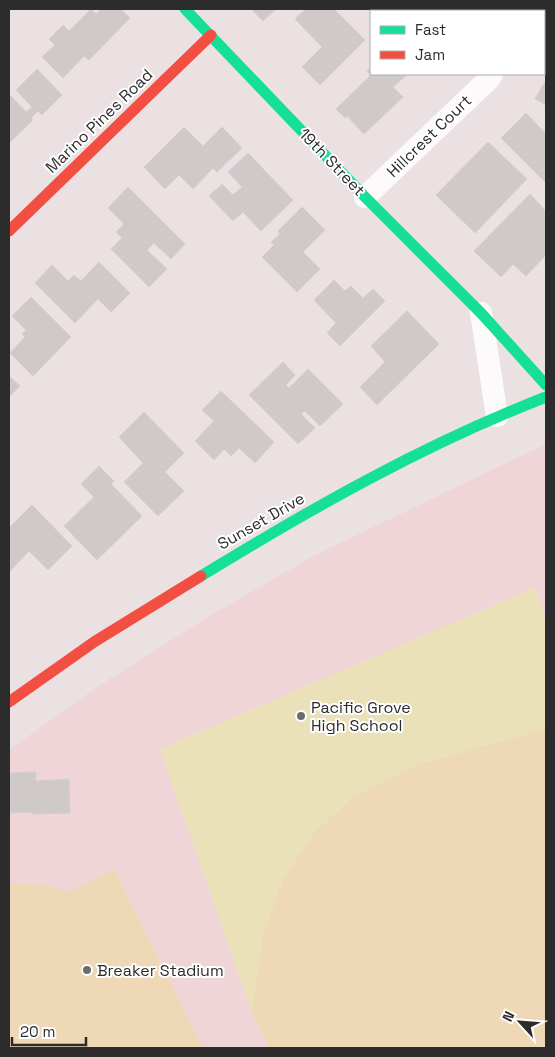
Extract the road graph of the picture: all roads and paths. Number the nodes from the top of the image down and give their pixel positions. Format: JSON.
{"nodes":[{"id":1,"x":185,"y":9,"type":"edge"},
{"id":2,"x":211,"y":35,"type":"junction"},
{"id":3,"x":492,"y":75,"type":"edge"},
{"id":4,"x":365,"y":197,"type":"junction"},
{"id":5,"x":9,"y":231,"type":"edge"},
{"id":6,"x":482,"y":313,"type":"junction"},
{"id":7,"x":546,"y":385,"type":"edge"},
{"id":8,"x":546,"y":397,"type":"edge"},
{"id":9,"x":497,"y":416,"type":"junction"},
{"id":10,"x":9,"y":702,"type":"edge"}],
"edges":[{"from":1,"to":2,"type":"street","name":"19th Street"},
{"from":2,"to":4,"type":"street","name":"19th Street"},
{"from":2,"to":5,"type":"street","name":"Marino Pines Road"},
{"from":3,"to":4,"type":"street","name":"Hillcrest Court"},
{"from":4,"to":6,"type":"street","name":"19th Street"},
{"from":6,"to":7,"type":"street","name":"19th Street"},
{"from":6,"to":9,"type":"street"},
{"from":8,"to":9,"type":"street","name":"Sunset Drive"},
{"from":9,"to":10,"type":"street","name":"Sunset Drive"}]}
